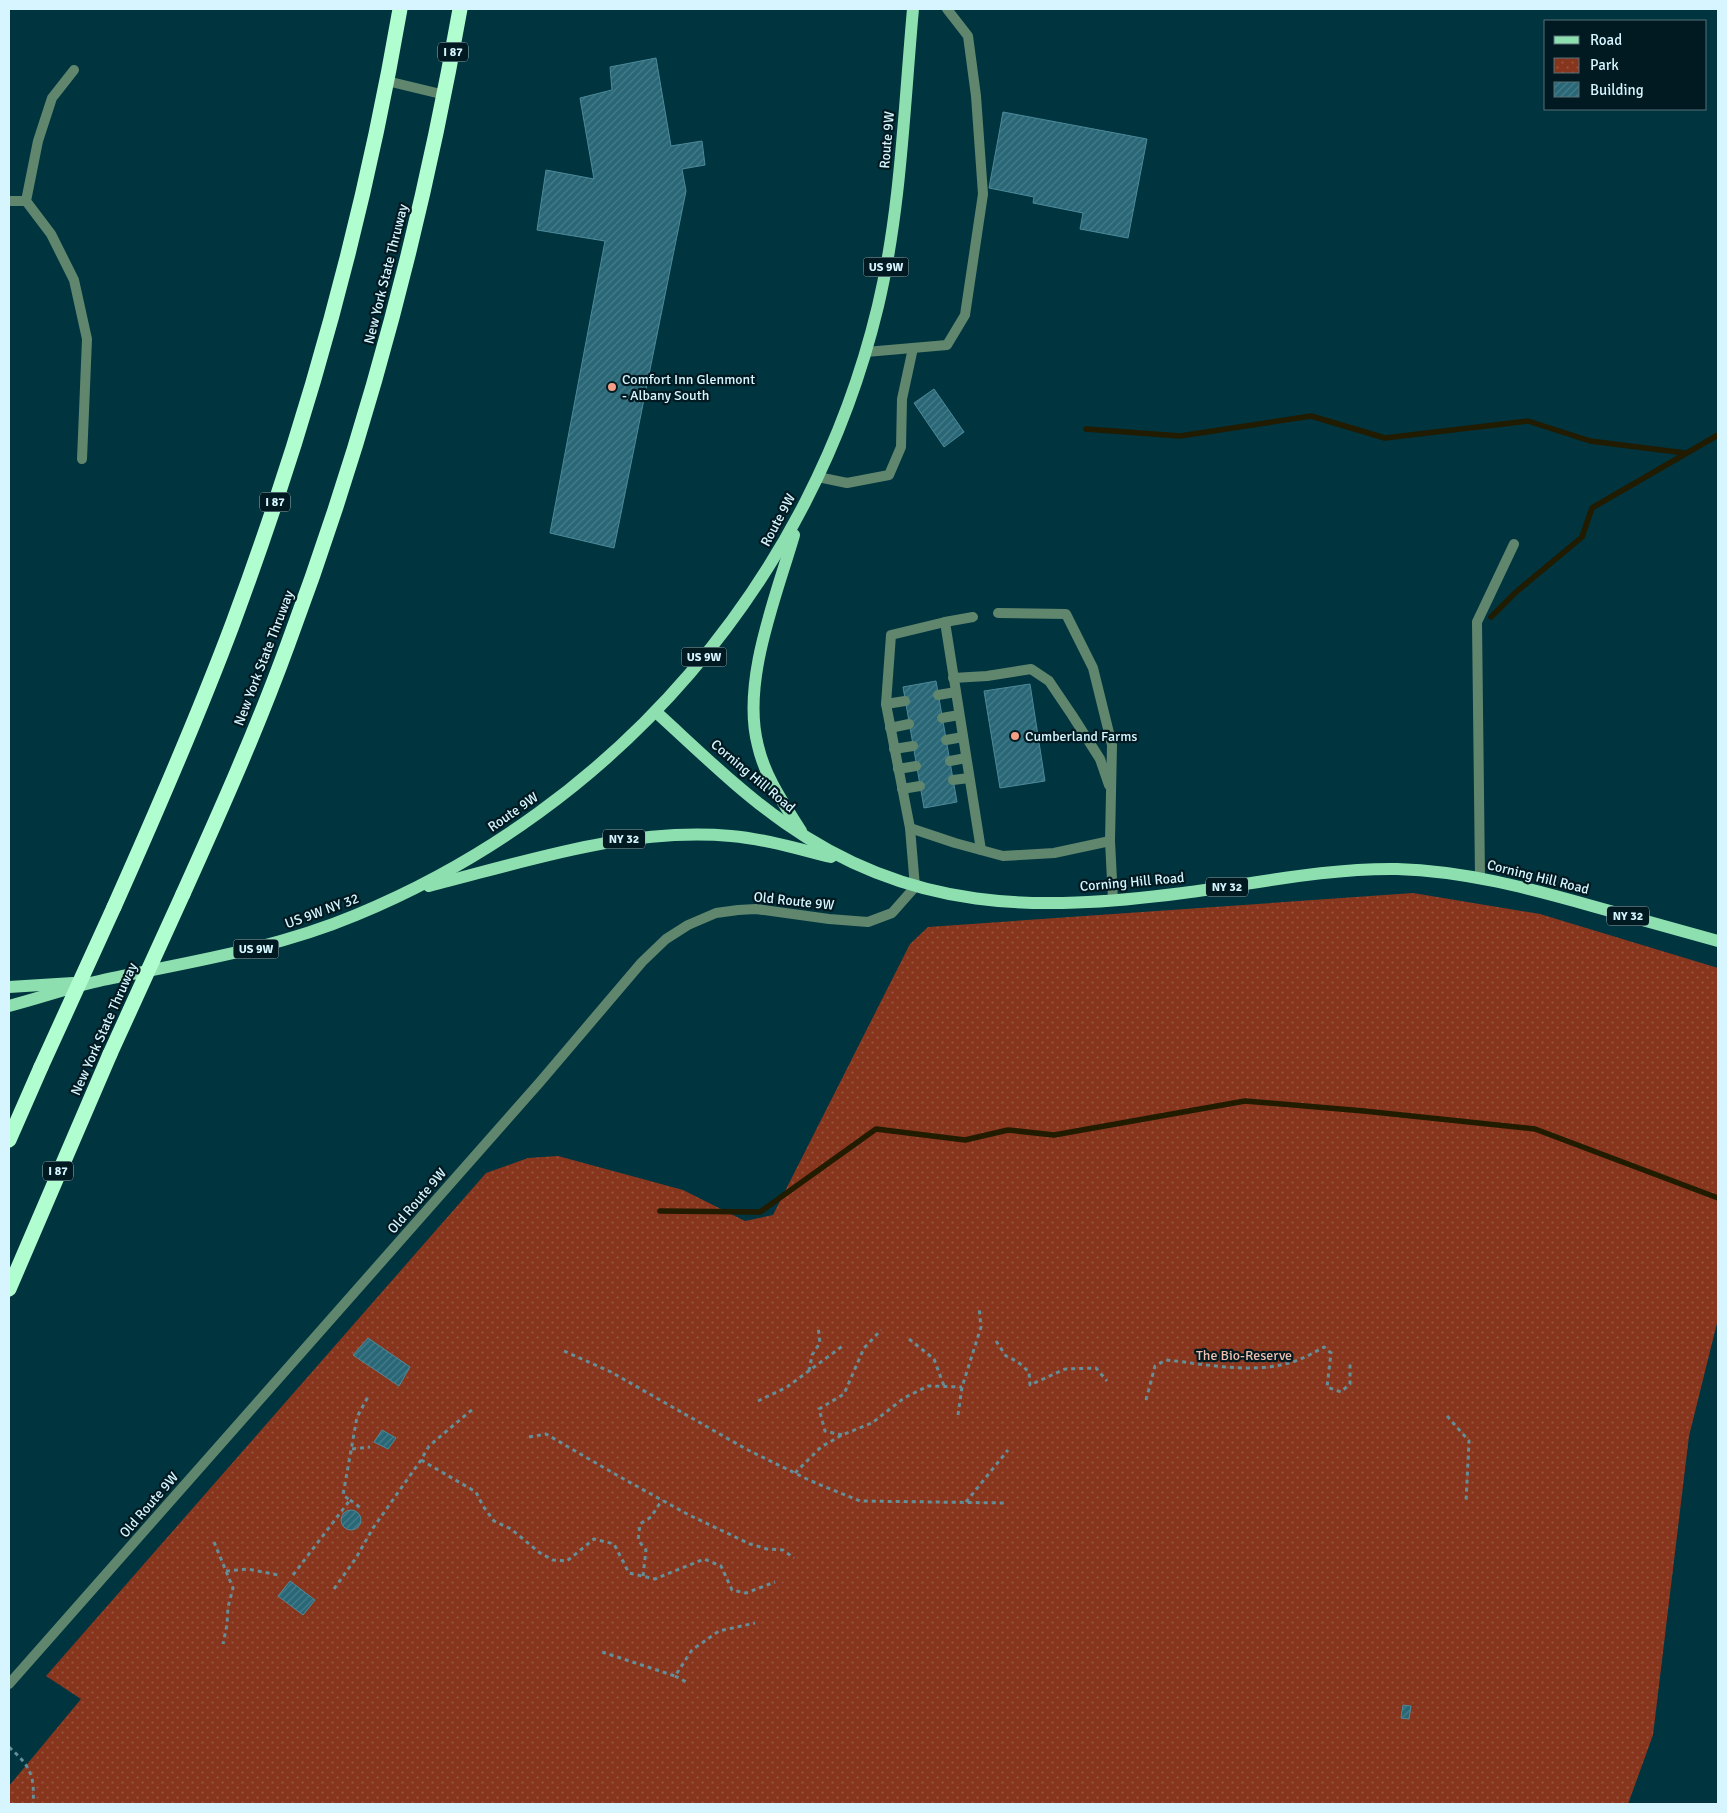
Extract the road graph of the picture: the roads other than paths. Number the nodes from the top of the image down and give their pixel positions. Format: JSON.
{"nodes":[{"id":1,"x":400,"y":9,"type":"edge"},
{"id":2,"x":460,"y":9,"type":"edge"},
{"id":3,"x":913,"y":9,"type":"edge"},
{"id":4,"x":947,"y":9,"type":"edge"},
{"id":5,"x":74,"y":70,"type":"dead end"},
{"id":6,"x":387,"y":81,"type":"junction"},
{"id":7,"x":444,"y":95,"type":"junction"},
{"id":8,"x":9,"y":200,"type":"edge"},
{"id":9,"x":26,"y":201,"type":"junction"},
{"id":10,"x":913,"y":348,"type":"junction"},
{"id":11,"x":866,"y":352,"type":"junction"},
{"id":12,"x":82,"y":459,"type":"dead end"},
{"id":13,"x":818,"y":477,"type":"junction"},
{"id":14,"x":801,"y":512,"type":"junction"},
{"id":15,"x":1514,"y":544,"type":"dead end"},
{"id":16,"x":998,"y":613,"type":"dead end"},
{"id":17,"x":973,"y":618,"type":"dead end"},
{"id":18,"x":945,"y":622,"type":"junction"},
{"id":19,"x":953,"y":678,"type":"junction"},
{"id":20,"x":956,"y":692,"type":"junction"},
{"id":21,"x":938,"y":695,"type":"dead end"},
{"id":22,"x":905,"y":701,"type":"dead end"},
{"id":23,"x":886,"y":704,"type":"junction"},
{"id":24,"x":656,"y":712,"type":"junction"},
{"id":25,"x":959,"y":715,"type":"junction"},
{"id":26,"x":942,"y":718,"type":"dead end"},
{"id":27,"x":909,"y":724,"type":"dead end"},
{"id":28,"x":890,"y":728,"type":"junction"},
{"id":29,"x":963,"y":737,"type":"junction"},
{"id":30,"x":946,"y":740,"type":"dead end"},
{"id":31,"x":913,"y":746,"type":"dead end"},
{"id":32,"x":894,"y":749,"type":"junction"},
{"id":33,"x":966,"y":758,"type":"junction"},
{"id":34,"x":950,"y":761,"type":"dead end"},
{"id":35,"x":916,"y":766,"type":"dead end"},
{"id":36,"x":898,"y":769,"type":"junction"},
{"id":37,"x":969,"y":778,"type":"junction"},
{"id":38,"x":953,"y":780,"type":"dead end"},
{"id":39,"x":920,"y":786,"type":"dead end"},
{"id":40,"x":902,"y":789,"type":"junction"},
{"id":41,"x":1111,"y":790,"type":"junction"},
{"id":42,"x":910,"y":828,"type":"junction"},
{"id":43,"x":805,"y":837,"type":"junction"},
{"id":44,"x":1110,"y":841,"type":"junction"},
{"id":45,"x":980,"y":850,"type":"junction"},
{"id":46,"x":845,"y":860,"type":"junction"},
{"id":47,"x":1480,"y":878,"type":"junction"},
{"id":48,"x":915,"y":887,"type":"junction"},
{"id":49,"x":408,"y":892,"type":"junction"},
{"id":50,"x":1112,"y":900,"type":"junction"},
{"id":51,"x":1718,"y":941,"type":"edge"},
{"id":52,"x":98,"y":981,"type":"junction"},
{"id":53,"x":9,"y":987,"type":"edge"},
{"id":54,"x":9,"y":1006,"type":"edge"},
{"id":55,"x":9,"y":1140,"type":"edge"},
{"id":56,"x":9,"y":1288,"type":"edge"},
{"id":57,"x":9,"y":1684,"type":"edge"}],
"edges":[{"from":1,"to":6,"type":"highway","number":"I 87"},
{"from":2,"to":7,"type":"highway","name":"New York State Thruway","number":"I 87"},
{"from":3,"to":11,"type":"main road","name":"Route 9W","number":"US 9W"},
{"from":4,"to":10,"type":"street"},
{"from":5,"to":9,"type":"street"},
{"from":6,"to":7,"type":"street"},
{"from":6,"to":55,"type":"highway","number":"I 87","bridge":true},
{"from":7,"to":56,"type":"highway","name":"New York State Thruway","number":"I 87","bridge":true},
{"from":8,"to":9,"type":"street"},
{"from":9,"to":12,"type":"street"},
{"from":10,"to":11,"type":"street"},
{"from":10,"to":13,"type":"street"},
{"from":11,"to":13,"type":"main road","name":"Route 9W","number":"US 9W"},
{"from":13,"to":14,"type":"main road","name":"Route 9W","number":"US 9W"},
{"from":14,"to":24,"type":"main road","name":"Route 9W","number":"US 9W"},
{"from":14,"to":43,"type":"main road"},
{"from":15,"to":47,"type":"street"},
{"from":16,"to":41,"type":"street"},
{"from":17,"to":18,"type":"street"},
{"from":18,"to":19,"type":"street"},
{"from":18,"to":23,"type":"street"},
{"from":19,"to":20,"type":"street"},
{"from":19,"to":41,"type":"street"},
{"from":20,"to":21,"type":"street"},
{"from":20,"to":25,"type":"street"},
{"from":22,"to":23,"type":"street"},
{"from":23,"to":28,"type":"street"},
{"from":24,"to":43,"type":"main road","name":"Corning Hill Road","number":"NY 32"},
{"from":24,"to":49,"type":"main road","name":"Route 9W","number":"US 9W"},
{"from":25,"to":26,"type":"street"},
{"from":25,"to":29,"type":"street"},
{"from":27,"to":28,"type":"street"},
{"from":28,"to":32,"type":"street"},
{"from":29,"to":30,"type":"street"},
{"from":29,"to":33,"type":"street"},
{"from":31,"to":32,"type":"street"},
{"from":32,"to":36,"type":"street"},
{"from":33,"to":34,"type":"street"},
{"from":33,"to":37,"type":"street"},
{"from":35,"to":36,"type":"street"},
{"from":36,"to":40,"type":"street"},
{"from":37,"to":38,"type":"street"},
{"from":37,"to":45,"type":"street"},
{"from":39,"to":40,"type":"street"},
{"from":40,"to":42,"type":"street"},
{"from":41,"to":44,"type":"street"},
{"from":42,"to":45,"type":"street"},
{"from":42,"to":48,"type":"street"},
{"from":43,"to":46,"type":"main road","name":"Corning Hill Road","number":"NY 32"},
{"from":44,"to":45,"type":"street"},
{"from":44,"to":50,"type":"street"},
{"from":46,"to":48,"type":"main road","name":"Corning Hill Road","number":"NY 32"},
{"from":46,"to":49,"type":"main road","number":"NY 32"},
{"from":47,"to":50,"type":"main road","name":"Corning Hill Road","number":"NY 32"},
{"from":47,"to":51,"type":"main road","name":"Corning Hill Road","number":"NY 32"},
{"from":48,"to":50,"type":"main road","name":"Corning Hill Road","number":"NY 32"},
{"from":48,"to":57,"type":"street","name":"Old Route 9W"},
{"from":49,"to":52,"type":"main road","name":"US 9W NY 32","number":"US 9W"},
{"from":52,"to":53,"type":"main road","number":"US 9W"},
{"from":52,"to":54,"type":"main road","number":"US 9W"}]}
